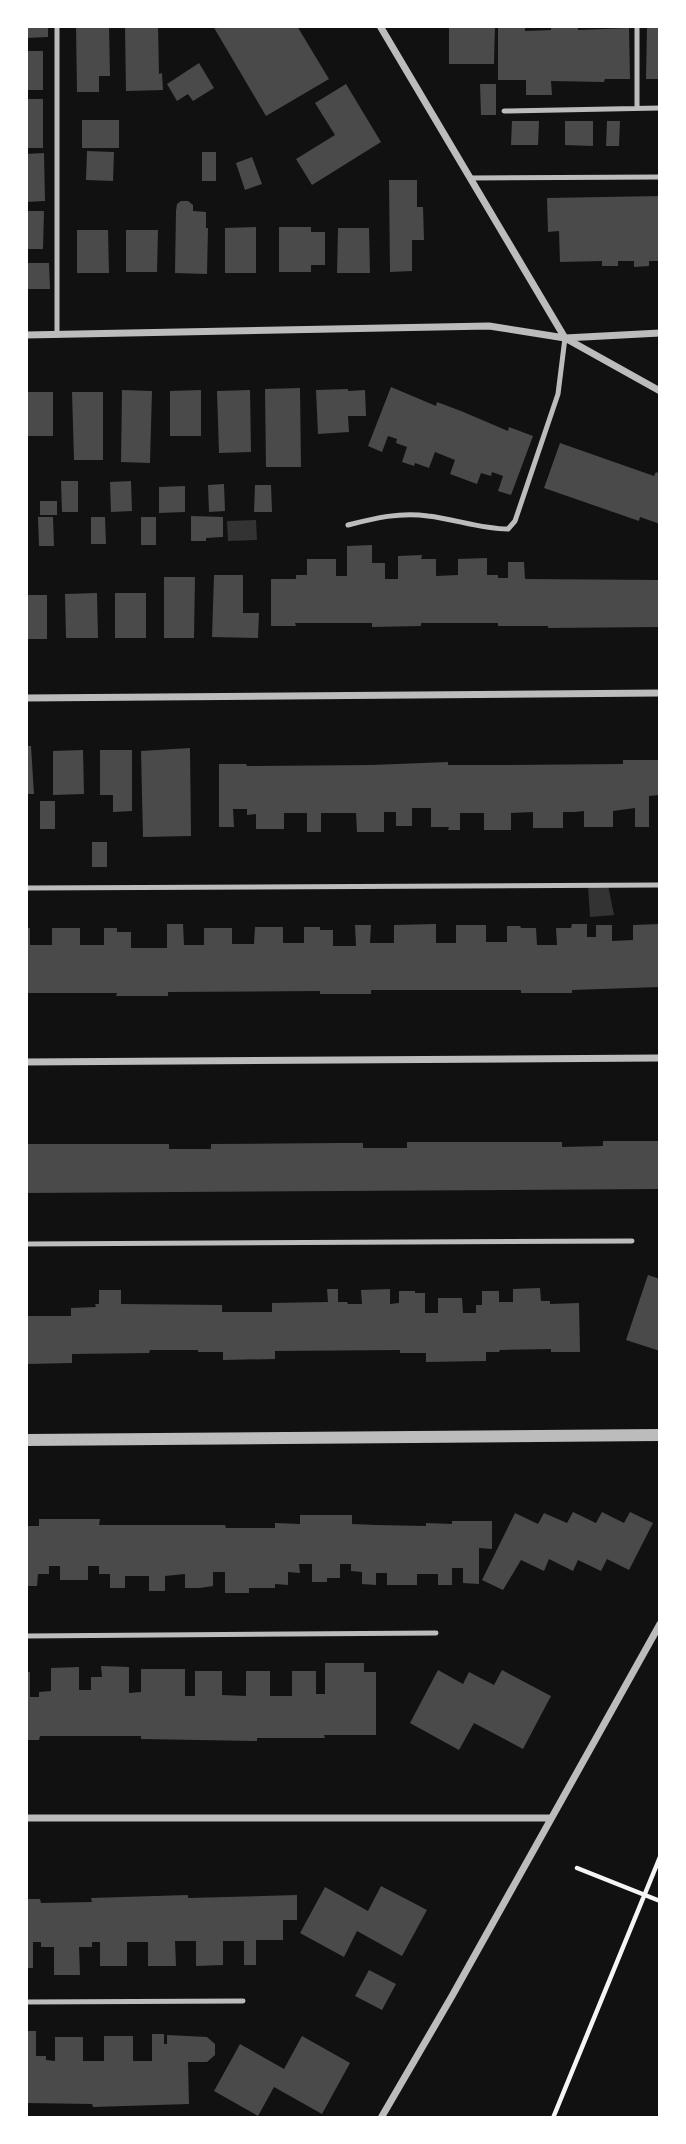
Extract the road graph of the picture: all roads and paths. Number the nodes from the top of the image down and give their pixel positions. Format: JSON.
{"nodes":[{"id":1,"x":57,"y":26,"type":"edge"},
{"id":2,"x":380,"y":26,"type":"edge"},
{"id":3,"x":637,"y":26,"type":"edge"},
{"id":4,"x":636,"y":108,"type":"junction"},
{"id":5,"x":660,"y":108,"type":"edge"},
{"id":6,"x":503,"y":111,"type":"dead end"},
{"id":7,"x":470,"y":177,"type":"junction"},
{"id":8,"x":660,"y":177,"type":"edge"},
{"id":9,"x":660,"y":333,"type":"edge"},
{"id":10,"x":26,"y":335,"type":"edge"},
{"id":11,"x":57,"y":335,"type":"junction"},
{"id":12,"x":565,"y":338,"type":"junction"},
{"id":13,"x":660,"y":391,"type":"edge"},
{"id":14,"x":348,"y":525,"type":"dead end"},
{"id":15,"x":660,"y":693,"type":"edge"},
{"id":16,"x":26,"y":698,"type":"edge"},
{"id":17,"x":660,"y":885,"type":"edge"},
{"id":18,"x":26,"y":888,"type":"edge"},
{"id":19,"x":660,"y":1058,"type":"edge"},
{"id":20,"x":26,"y":1062,"type":"edge"},
{"id":21,"x":632,"y":1241,"type":"dead end"},
{"id":22,"x":26,"y":1244,"type":"edge"},
{"id":23,"x":660,"y":1435,"type":"edge"},
{"id":24,"x":26,"y":1440,"type":"edge"},
{"id":25,"x":660,"y":1624,"type":"edge"},
{"id":26,"x":436,"y":1633,"type":"dead end"},
{"id":27,"x":26,"y":1636,"type":"edge"},
{"id":28,"x":26,"y":1818,"type":"edge"},
{"id":29,"x":551,"y":1818,"type":"junction"},
{"id":30,"x":660,"y":1857,"type":"edge"},
{"id":31,"x":577,"y":1868,"type":"dead end"},
{"id":32,"x":645,"y":1894,"type":"junction"},
{"id":33,"x":660,"y":1900,"type":"edge"},
{"id":34,"x":243,"y":2001,"type":"dead end"},
{"id":35,"x":26,"y":2002,"type":"edge"},
{"id":36,"x":382,"y":2118,"type":"edge"},
{"id":37,"x":553,"y":2118,"type":"edge"}],
"edges":[{"from":1,"to":11,"type":"lane"},
{"from":2,"to":7,"type":"street"},
{"from":3,"to":4,"type":"lane"},
{"from":4,"to":5,"type":"lane"},
{"from":4,"to":6,"type":"lane"},
{"from":7,"to":8,"type":"lane"},
{"from":7,"to":12,"type":"street"},
{"from":9,"to":12,"type":"street"},
{"from":10,"to":11,"type":"street"},
{"from":11,"to":12,"type":"street"},
{"from":12,"to":13,"type":"street"},
{"from":12,"to":14,"type":"lane"},
{"from":15,"to":16,"type":"street"},
{"from":17,"to":18,"type":"lane"},
{"from":19,"to":20,"type":"street"},
{"from":21,"to":22,"type":"lane"},
{"from":23,"to":24,"type":"street"},
{"from":25,"to":29,"type":"street"},
{"from":26,"to":27,"type":"lane"},
{"from":28,"to":29,"type":"street"},
{"from":29,"to":36,"type":"street"},
{"from":30,"to":32,"type":"path"},
{"from":31,"to":32,"type":"path"},
{"from":32,"to":33,"type":"path"},
{"from":32,"to":37,"type":"path"},
{"from":34,"to":35,"type":"lane"}]}
